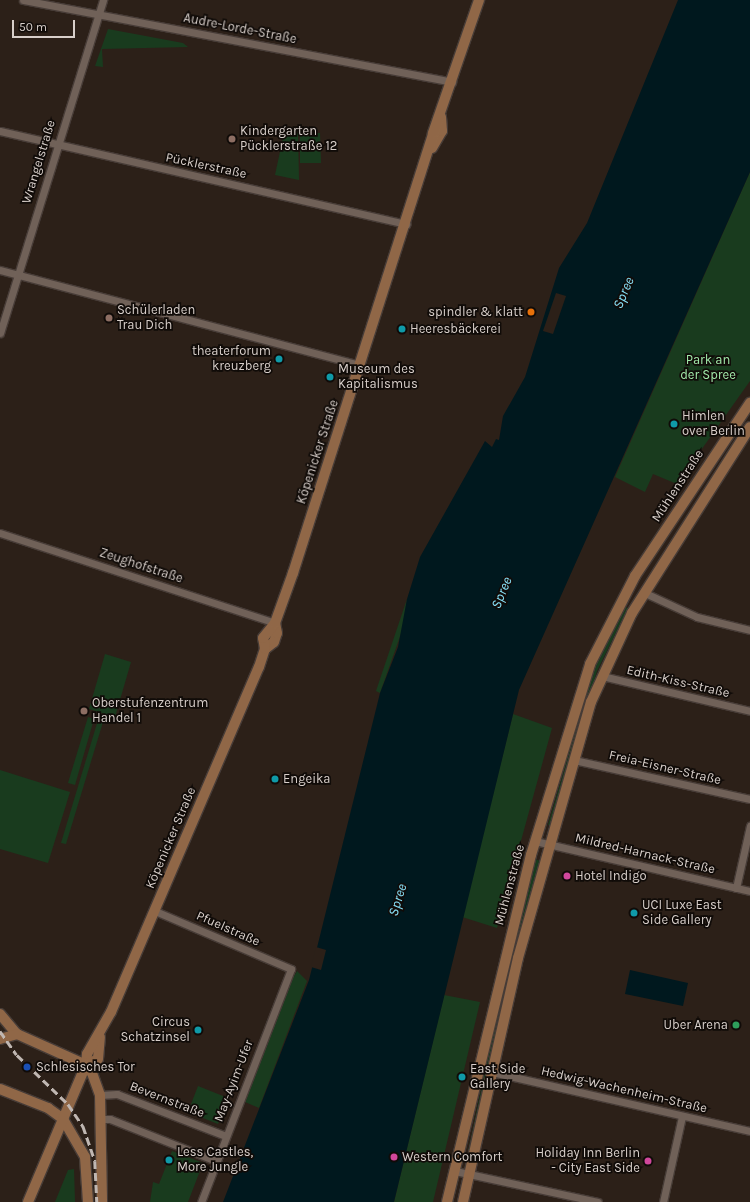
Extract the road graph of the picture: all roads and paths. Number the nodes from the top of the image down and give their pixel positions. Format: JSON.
{"nodes":[{"id":1,"x":23,"y":0,"type":"edge"},
{"id":2,"x":103,"y":0,"type":"edge"},
{"id":3,"x":479,"y":0,"type":"edge"},
{"id":4,"x":99,"y":15,"type":"junction"},
{"id":5,"x":452,"y":82,"type":"junction"},
{"id":6,"x":0,"y":132,"type":"edge"},
{"id":7,"x":57,"y":144,"type":"junction"},
{"id":8,"x":406,"y":224,"type":"junction"},
{"id":9,"x":0,"y":270,"type":"edge"},
{"id":10,"x":18,"y":274,"type":"junction"},
{"id":11,"x":0,"y":333,"type":"edge"},
{"id":12,"x":360,"y":365,"type":"junction"},
{"id":13,"x":750,"y":403,"type":"edge"},
{"id":14,"x":733,"y":426,"type":"junction"},
{"id":15,"x":748,"y":433,"type":"edge"},
{"id":16,"x":0,"y":533,"type":"edge"},
{"id":17,"x":630,"y":585,"type":"junction"},
{"id":18,"x":645,"y":594,"type":"junction"},
{"id":19,"x":275,"y":623,"type":"junction"},
{"id":20,"x":750,"y":630,"type":"edge"},
{"id":21,"x":602,"y":676,"type":"junction"},
{"id":22,"x":750,"y":711,"type":"edge"},
{"id":23,"x":574,"y":760,"type":"junction"},
{"id":24,"x":750,"y":799,"type":"edge"},
{"id":25,"x":750,"y":826,"type":"edge"},
{"id":26,"x":535,"y":841,"type":"junction"},
{"id":27,"x":550,"y":844,"type":"junction"},
{"id":28,"x":736,"y":888,"type":"junction"},
{"id":29,"x":750,"y":891,"type":"edge"},
{"id":30,"x":154,"y":911,"type":"junction"},
{"id":31,"x":291,"y":969,"type":"joint"},
{"id":32,"x":0,"y":1014,"type":"edge"},
{"id":33,"x":17,"y":1034,"type":"junction"},
{"id":34,"x":0,"y":1039,"type":"edge"},
{"id":35,"x":86,"y":1066,"type":"junction"},
{"id":36,"x":492,"y":1072,"type":"junction"},
{"id":37,"x":0,"y":1089,"type":"edge"},
{"id":38,"x":100,"y":1095,"type":"junction"},
{"id":39,"x":682,"y":1116,"type":"junction"},
{"id":40,"x":63,"y":1119,"type":"junction"},
{"id":41,"x":101,"y":1119,"type":"junction"},
{"id":42,"x":750,"y":1131,"type":"edge"},
{"id":43,"x":226,"y":1136,"type":"junction"},
{"id":44,"x":216,"y":1161,"type":"junction"},
{"id":45,"x":455,"y":1171,"type":"junction"},
{"id":46,"x":470,"y":1175,"type":"junction"},
{"id":47,"x":28,"y":1202,"type":"edge"},
{"id":48,"x":88,"y":1202,"type":"edge"},
{"id":49,"x":102,"y":1202,"type":"edge"},
{"id":50,"x":201,"y":1202,"type":"edge"},
{"id":51,"x":447,"y":1202,"type":"edge"},
{"id":52,"x":463,"y":1202,"type":"edge"},
{"id":53,"x":598,"y":1202,"type":"edge"},
{"id":54,"x":663,"y":1202,"type":"edge"}],
"edges":[{"from":1,"to":4,"type":"street","name":"Audre-Lorde-Straße"},
{"from":2,"to":4,"type":"street","name":"Wrangelstraße"},
{"from":3,"to":5,"type":"main road","name":"Köpenicker Straße"},
{"from":4,"to":5,"type":"street","name":"Audre-Lorde-Straße"},
{"from":4,"to":7,"type":"street","name":"Wrangelstraße"},
{"from":5,"to":8,"type":"main road","name":"Köpenicker Straße"},
{"from":6,"to":7,"type":"street","name":"Pücklerstraße"},
{"from":7,"to":8,"type":"street","name":"Pücklerstraße"},
{"from":7,"to":10,"type":"street","name":"Wrangelstraße"},
{"from":8,"to":12,"type":"main road","name":"Köpenicker Straße"},
{"from":9,"to":10,"type":"street"},
{"from":10,"to":11,"type":"street","name":"Wrangelstraße"},
{"from":10,"to":12,"type":"street"},
{"from":12,"to":19,"type":"main road","name":"Köpenicker Straße"},
{"from":13,"to":14,"type":"main road","name":"Mühlenstraße"},
{"from":14,"to":15,"type":"main road"},
{"from":14,"to":17,"type":"main road","name":"Mühlenstraße"},
{"from":15,"to":18,"type":"main road","name":"Mühlenstraße"},
{"from":16,"to":19,"type":"street","name":"Zeughofstraße"},
{"from":17,"to":18,"type":"main road"},
{"from":17,"to":26,"type":"main road","name":"Mühlenstraße"},
{"from":18,"to":20,"type":"street"},
{"from":18,"to":21,"type":"main road","name":"Mühlenstraße"},
{"from":19,"to":30,"type":"main road","name":"Köpenicker Straße"},
{"from":21,"to":22,"type":"street","name":"Edith-Kiss-Straße"},
{"from":21,"to":23,"type":"main road","name":"Mühlenstraße"},
{"from":23,"to":24,"type":"street","name":"Freia-Eisner-Straße"},
{"from":23,"to":27,"type":"main road","name":"Mühlenstraße"},
{"from":25,"to":28,"type":"street"},
{"from":26,"to":27,"type":"street","name":"Mildred-Harnack-Straße"},
{"from":26,"to":45,"type":"main road","name":"Mühlenstraße"},
{"from":27,"to":28,"type":"street","name":"Mildred-Harnack-Straße"},
{"from":27,"to":36,"type":"main road","name":"Mühlenstraße"},
{"from":28,"to":29,"type":"street","name":"Mildred-Harnack-Straße"},
{"from":30,"to":31,"type":"street","name":"Pfuelstraße"},
{"from":30,"to":35,"type":"main road","name":"Köpenicker Straße"},
{"from":31,"to":43,"type":"street","name":"May-Ayim-Ufer"},
{"from":32,"to":33,"type":"main road"},
{"from":33,"to":34,"type":"main road"},
{"from":33,"to":35,"type":"main road"},
{"from":35,"to":38,"type":"main road"},
{"from":35,"to":40,"type":"main road","name":"Köpenicker Straße"},
{"from":36,"to":39,"type":"street","name":"Hedwig-Wachenheim-Straße"},
{"from":36,"to":46,"type":"main road","name":"Mühlenstraße"},
{"from":37,"to":40,"type":"main road"},
{"from":38,"to":41,"type":"main road"},
{"from":38,"to":43,"type":"street","name":"Bevernstraße"},
{"from":39,"to":42,"type":"street","name":"Hedwig-Wachenheim-Straße"},
{"from":39,"to":54,"type":"street"},
{"from":40,"to":47,"type":"main road","name":"Köpenicker Straße"},
{"from":40,"to":48,"type":"main road"},
{"from":41,"to":44,"type":"street"},
{"from":41,"to":49,"type":"main road"},
{"from":43,"to":44,"type":"street","name":"May-Ayim-Ufer"},
{"from":44,"to":50,"type":"street","name":"May-Ayim-Ufer"},
{"from":45,"to":46,"type":"street"},
{"from":45,"to":51,"type":"main road","name":"Mühlenstraße"},
{"from":46,"to":52,"type":"main road","name":"Mühlenstraße"},
{"from":46,"to":53,"type":"street"}]}
